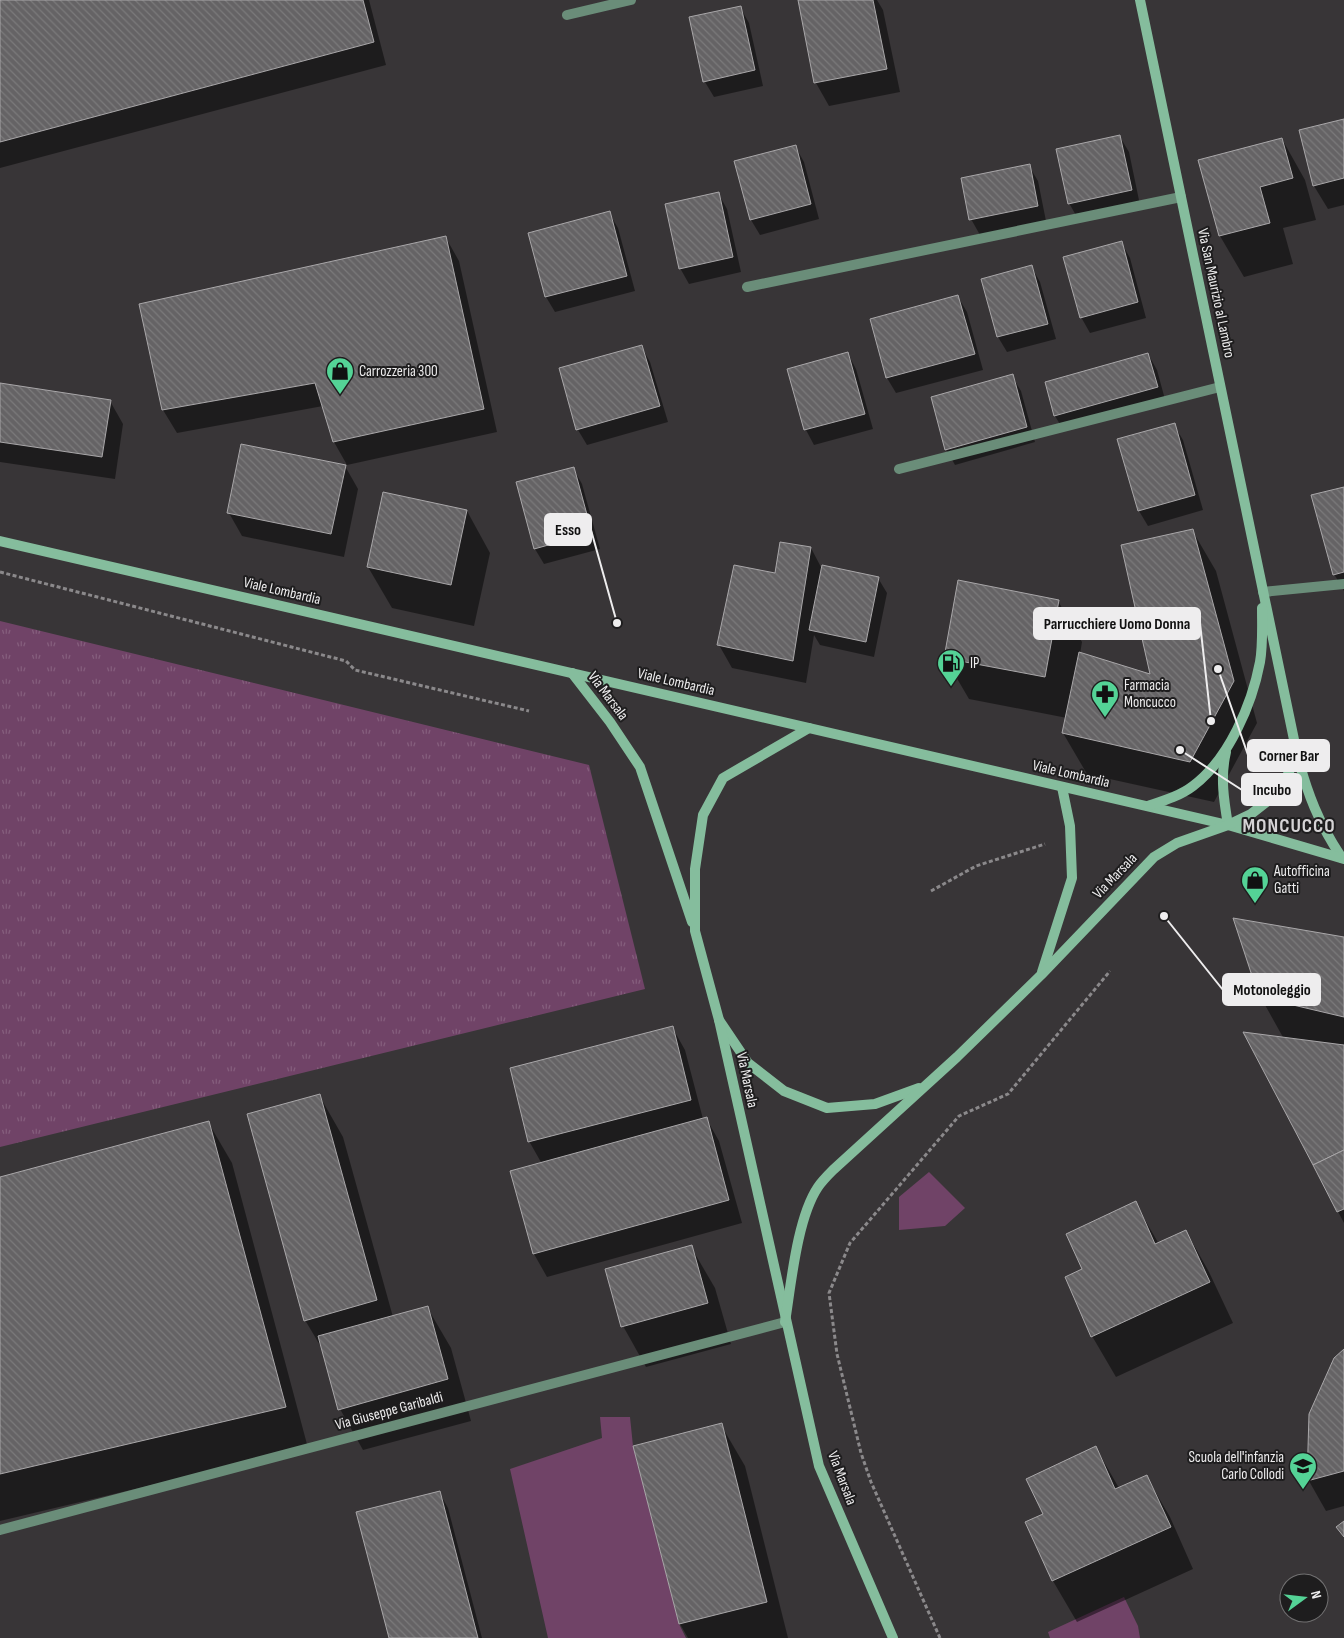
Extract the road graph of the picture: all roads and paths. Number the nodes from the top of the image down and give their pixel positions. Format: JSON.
{"nodes":[{"id":1,"x":631,"y":0,"type":"edge"},
{"id":2,"x":1140,"y":0,"type":"edge"},
{"id":3,"x":567,"y":15,"type":"dead end"},
{"id":4,"x":1181,"y":197,"type":"junction"},
{"id":5,"x":747,"y":287,"type":"dead end"},
{"id":6,"x":1220,"y":387,"type":"junction"},
{"id":7,"x":899,"y":469,"type":"dead end"},
{"id":8,"x":0,"y":541,"type":"edge"},
{"id":9,"x":0,"y":572,"type":"edge"},
{"id":10,"x":1344,"y":584,"type":"edge"},
{"id":11,"x":1263,"y":592,"type":"junction"},
{"id":12,"x":572,"y":673,"type":"junction"},
{"id":13,"x":530,"y":711,"type":"dead end"},
{"id":14,"x":809,"y":728,"type":"junction"},
{"id":15,"x":1227,"y":749,"type":"junction"},
{"id":16,"x":1297,"y":754,"type":"junction"},
{"id":17,"x":1062,"y":787,"type":"junction"},
{"id":18,"x":1148,"y":806,"type":"junction"},
{"id":19,"x":1228,"y":825,"type":"junction"},
{"id":20,"x":1070,"y":826,"type":"junction"},
{"id":21,"x":1343,"y":858,"type":"edge"},
{"id":22,"x":931,"y":891,"type":"dead end"},
{"id":23,"x":695,"y":931,"type":"junction"},
{"id":24,"x":1110,"y":971,"type":"dead end"},
{"id":25,"x":1041,"y":975,"type":"junction"},
{"id":26,"x":719,"y":1020,"type":"junction"},
{"id":27,"x":924,"y":1086,"type":"junction"},
{"id":28,"x":785,"y":1322,"type":"junction"},
{"id":29,"x":0,"y":1530,"type":"edge"},
{"id":30,"x":893,"y":1638,"type":"edge"},
{"id":31,"x":940,"y":1638,"type":"edge"}],
"edges":[{"from":1,"to":3,"type":"street"},
{"from":2,"to":4,"type":"main road","name":"Via San Maurizio al Lambro"},
{"from":4,"to":5,"type":"street"},
{"from":4,"to":6,"type":"main road","name":"Via San Maurizio al Lambro"},
{"from":6,"to":7,"type":"street"},
{"from":6,"to":11,"type":"main road","name":"Via San Maurizio al Lambro"},
{"from":8,"to":12,"type":"main road","name":"Viale Lombardia"},
{"from":9,"to":13,"type":"path"},
{"from":10,"to":11,"type":"street"},
{"from":11,"to":15,"type":"main road","name":"Via San Maurizio al Lambro"},
{"from":11,"to":16,"type":"main road","name":"Via San Maurizio al Lambro"},
{"from":12,"to":14,"type":"main road","name":"Viale Lombardia"},
{"from":12,"to":23,"type":"main road","name":"Via Marsala"},
{"from":14,"to":17,"type":"main road","name":"Viale Lombardia"},
{"from":14,"to":23,"type":"main road","name":"Via Marsala"},
{"from":15,"to":18,"type":"main road","name":"Via San Maurizio al Lambro"},
{"from":15,"to":19,"type":"main road","name":"Via San Maurizio al Lambro"},
{"from":16,"to":19,"type":"main road"},
{"from":16,"to":21,"type":"main road","name":"Via San Maurizio al Lambro"},
{"from":17,"to":18,"type":"main road","name":"Viale Lombardia"},
{"from":17,"to":20,"type":"main road","name":"Via Marsala"},
{"from":18,"to":19,"type":"main road","name":"Viale Lombardia"},
{"from":19,"to":21,"type":"main road","name":"Viale Lombardia"},
{"from":19,"to":25,"type":"main road","name":"Via Marsala"},
{"from":20,"to":22,"type":"path"},
{"from":20,"to":25,"type":"main road","name":"Via Marsala"},
{"from":23,"to":26,"type":"main road","name":"Via Marsala"},
{"from":24,"to":31,"type":"path"},
{"from":25,"to":27,"type":"main road","name":"Via Marsala"},
{"from":26,"to":27,"type":"main road","name":"Via Marsala"},
{"from":26,"to":28,"type":"main road","name":"Via Marsala"},
{"from":27,"to":28,"type":"main road","name":"Via Marsala"},
{"from":28,"to":29,"type":"street","name":"Via Giuseppe Garibaldi"},
{"from":28,"to":30,"type":"main road","name":"Via Marsala"}]}
